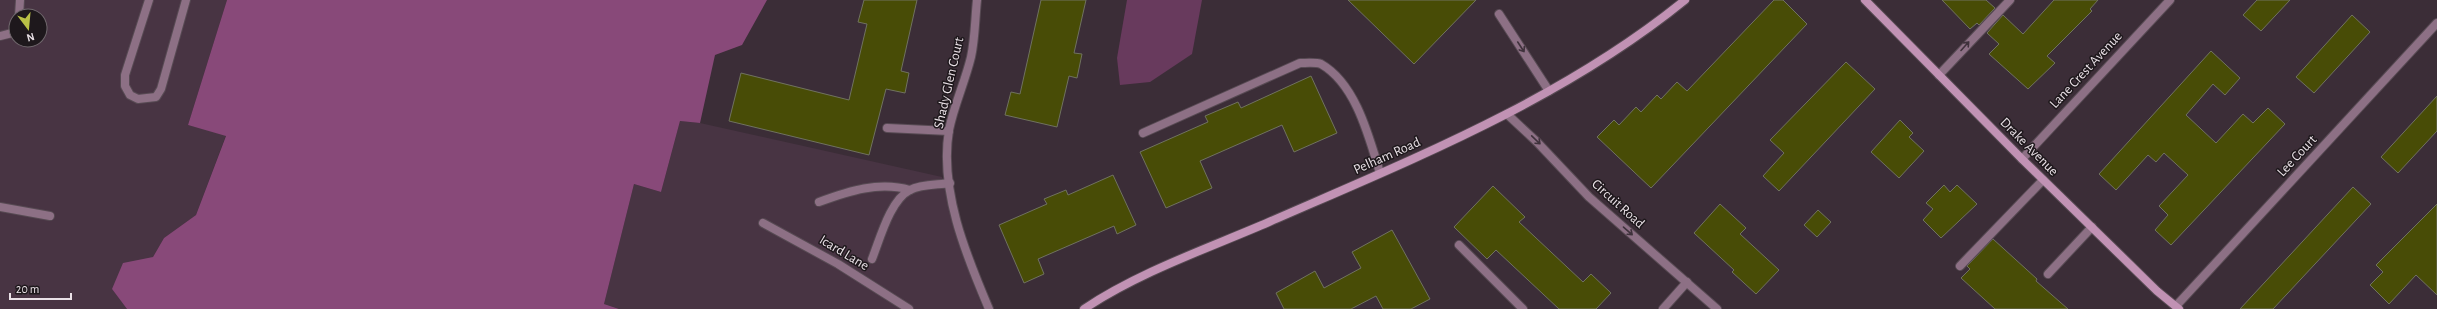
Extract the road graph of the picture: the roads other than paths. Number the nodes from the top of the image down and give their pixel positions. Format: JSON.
{"nodes":[{"id":1,"x":149,"y":0,"type":"edge"},
{"id":2,"x":186,"y":0,"type":"edge"},
{"id":3,"x":977,"y":0,"type":"edge"},
{"id":4,"x":1685,"y":0,"type":"edge"},
{"id":5,"x":1865,"y":0,"type":"edge"},
{"id":6,"x":2010,"y":0,"type":"edge"},
{"id":7,"x":2170,"y":0,"type":"edge"},
{"id":8,"x":1500,"y":14,"type":"dead end"},
{"id":9,"x":2437,"y":23,"type":"edge"},
{"id":10,"x":1939,"y":76,"type":"junction"},
{"id":11,"x":1549,"y":91,"type":"junction"},
{"id":12,"x":1507,"y":114,"type":"junction"},
{"id":13,"x":887,"y":128,"type":"dead end"},
{"id":14,"x":949,"y":131,"type":"junction"},
{"id":15,"x":1143,"y":133,"type":"dead end"},
{"id":16,"x":2022,"y":159,"type":"junction"},
{"id":17,"x":1380,"y":173,"type":"junction"},
{"id":18,"x":2043,"y":180,"type":"junction"},
{"id":19,"x":950,"y":183,"type":"junction"},
{"id":20,"x":910,"y":190,"type":"junction"},
{"id":21,"x":819,"y":202,"type":"dead end"},
{"id":22,"x":0,"y":207,"type":"edge"},
{"id":23,"x":50,"y":216,"type":"dead end"},
{"id":24,"x":763,"y":223,"type":"dead end"},
{"id":25,"x":2092,"y":227,"type":"junction"},
{"id":26,"x":1459,"y":246,"type":"dead end"},
{"id":27,"x":872,"y":259,"type":"dead end"},
{"id":28,"x":1960,"y":266,"type":"dead end"},
{"id":29,"x":2048,"y":274,"type":"dead end"},
{"id":30,"x":1687,"y":282,"type":"junction"},
{"id":31,"x":2178,"y":307,"type":"edge"},
{"id":32,"x":909,"y":309,"type":"edge"},
{"id":33,"x":989,"y":309,"type":"edge"},
{"id":34,"x":1084,"y":309,"type":"edge"},
{"id":35,"x":1523,"y":309,"type":"edge"},
{"id":36,"x":1663,"y":309,"type":"edge"},
{"id":37,"x":1717,"y":309,"type":"edge"}],
"edges":[{"from":1,"to":2,"type":"street"},
{"from":3,"to":14,"type":"street","name":"Shady Glen Court"},
{"from":4,"to":11,"type":"main road","name":"Pelham Road"},
{"from":5,"to":10,"type":"main road","name":"Drake Avenue"},
{"from":10,"to":6,"type":"street","one_way":true},
{"from":7,"to":16,"type":"street","name":"Lane Crest Avenue"},
{"from":8,"to":11,"type":"street","one_way":true},
{"from":9,"to":31,"type":"street","name":"Lee Court"},
{"from":10,"to":16,"type":"main road","name":"Drake Avenue"},
{"from":11,"to":12,"type":"main road","name":"Pelham Road"},
{"from":12,"to":17,"type":"main road","name":"Pelham Road"},
{"from":12,"to":30,"type":"street","name":"Circuit Road","one_way":true},
{"from":13,"to":14,"type":"street"},
{"from":14,"to":19,"type":"street","name":"Shady Glen Court"},
{"from":15,"to":17,"type":"street"},
{"from":16,"to":18,"type":"main road","name":"Drake Avenue"},
{"from":17,"to":34,"type":"main road","name":"Pelham Road"},
{"from":18,"to":25,"type":"main road","name":"Drake Avenue"},
{"from":18,"to":28,"type":"street"},
{"from":19,"to":20,"type":"street"},
{"from":19,"to":33,"type":"street","name":"Shady Glen Court"},
{"from":20,"to":21,"type":"street"},
{"from":20,"to":27,"type":"street"},
{"from":22,"to":23,"type":"street"},
{"from":24,"to":32,"type":"street","name":"Icard Lane"},
{"from":25,"to":29,"type":"street"},
{"from":25,"to":31,"type":"main road","name":"Drake Avenue"},
{"from":26,"to":35,"type":"street"},
{"from":30,"to":36,"type":"street"},
{"from":30,"to":37,"type":"street","name":"Circuit Road"}]}
